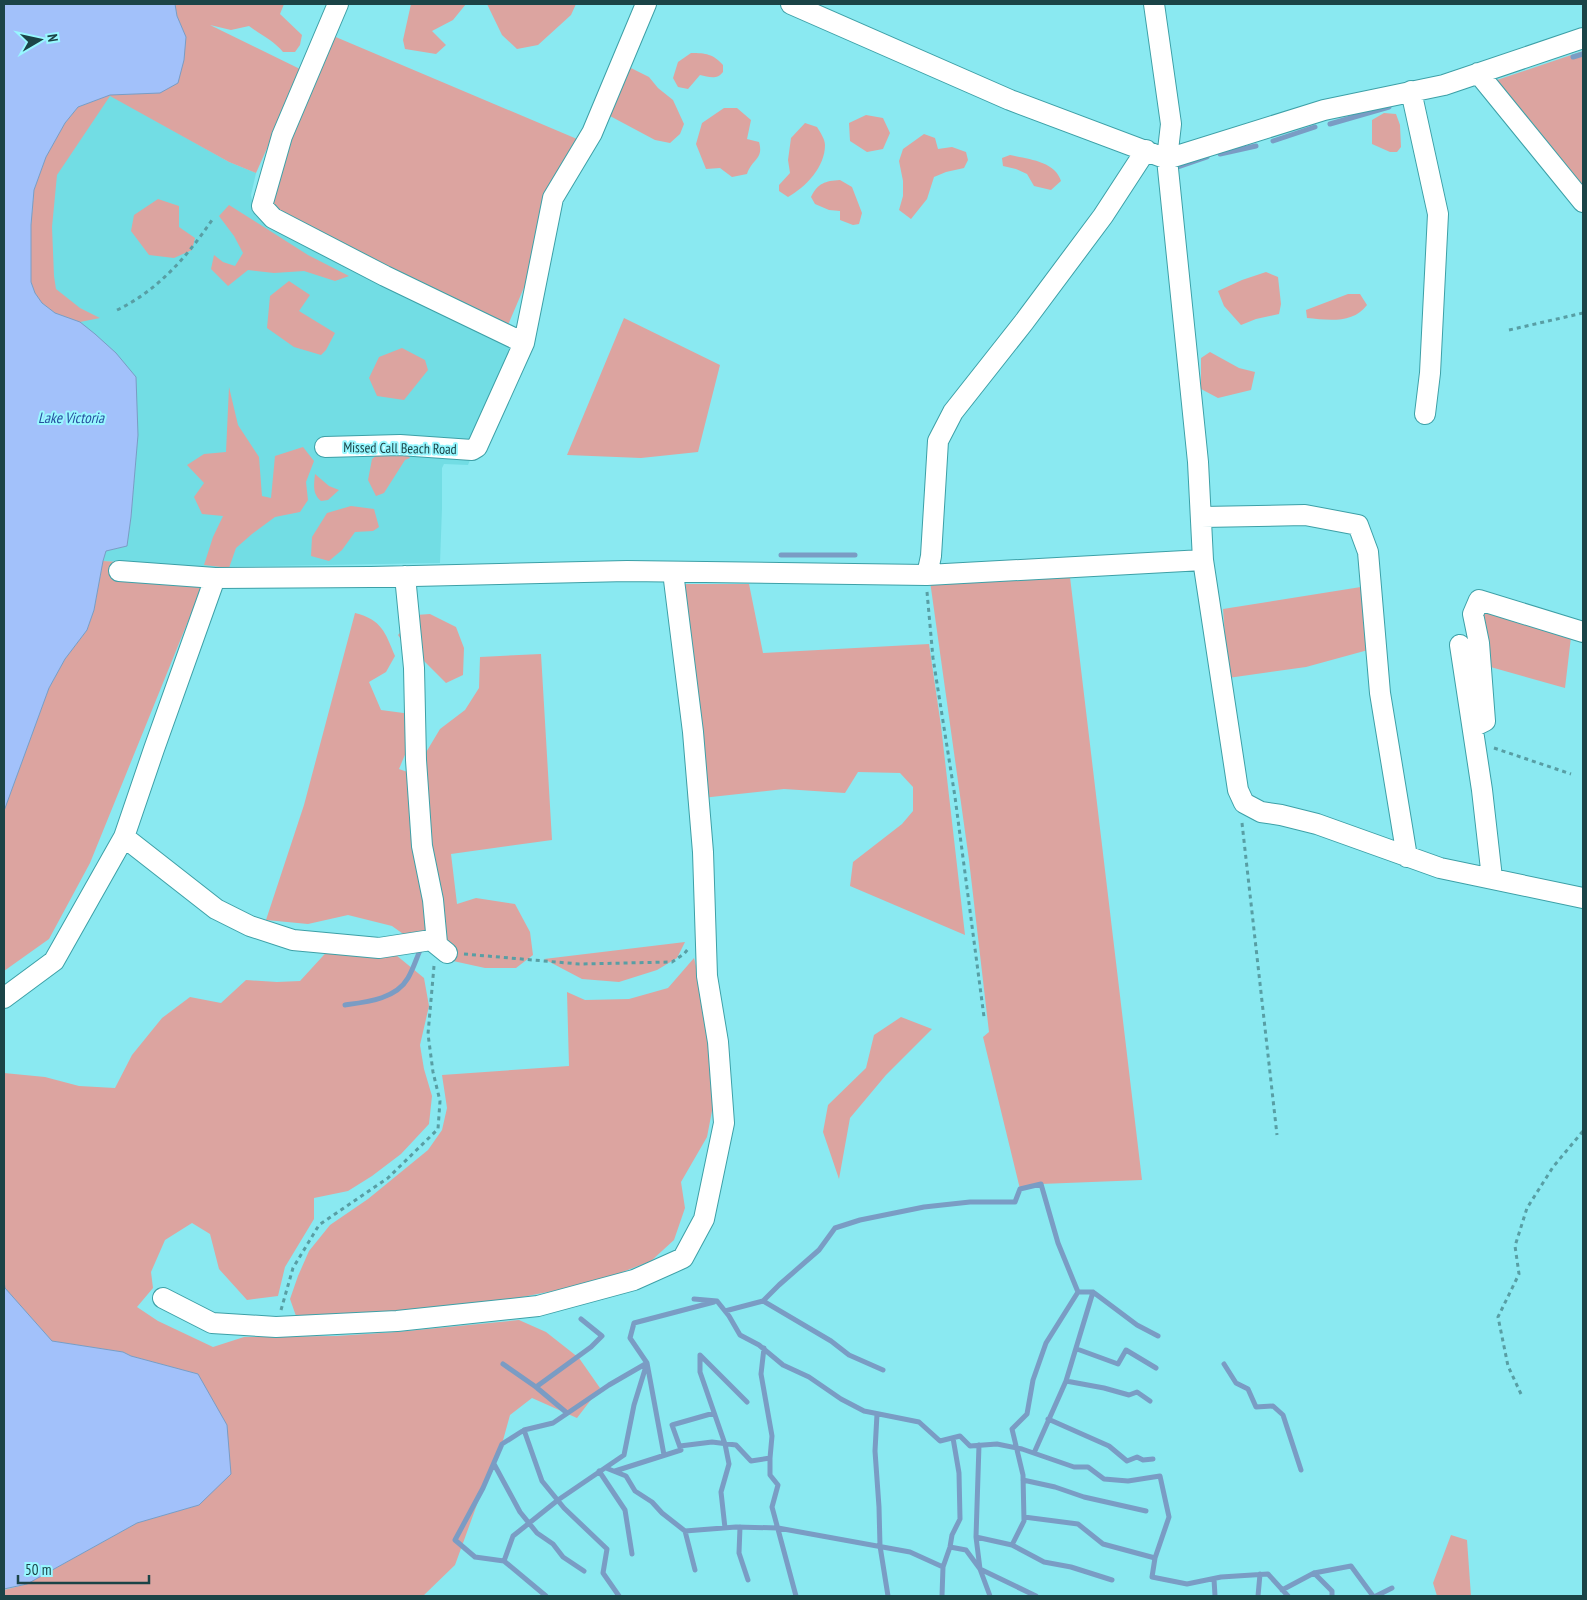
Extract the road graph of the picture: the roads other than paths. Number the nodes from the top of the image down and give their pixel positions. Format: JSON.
{"nodes":[{"id":1,"x":338,"y":4,"type":"edge"},
{"id":2,"x":646,"y":4,"type":"edge"},
{"id":3,"x":791,"y":4,"type":"edge"},
{"id":4,"x":1154,"y":4,"type":"edge"},
{"id":5,"x":1583,"y":38,"type":"edge"},
{"id":6,"x":1478,"y":73,"type":"junction"},
{"id":7,"x":1411,"y":91,"type":"junction"},
{"id":8,"x":1146,"y":150,"type":"junction"},
{"id":9,"x":1167,"y":159,"type":"junction"},
{"id":10,"x":1583,"y":202,"type":"edge"},
{"id":11,"x":524,"y":343,"type":"junction"},
{"id":12,"x":1425,"y":414,"type":"dead end"},
{"id":13,"x":325,"y":447,"type":"dead end"},
{"id":14,"x":1202,"y":517,"type":"junction"},
{"id":15,"x":1203,"y":560,"type":"junction"},
{"id":16,"x":120,"y":571,"type":"dead end"},
{"id":17,"x":673,"y":572,"type":"junction"},
{"id":18,"x":927,"y":575,"type":"junction"},
{"id":19,"x":404,"y":576,"type":"junction"},
{"id":20,"x":215,"y":578,"type":"junction"},
{"id":21,"x":1583,"y":632,"type":"edge"},
{"id":22,"x":1460,"y":645,"type":"dead end"},
{"id":23,"x":1473,"y":727,"type":"junction"},
{"id":24,"x":124,"y":837,"type":"junction"},
{"id":25,"x":1407,"y":857,"type":"junction"},
{"id":26,"x":1492,"y":878,"type":"junction"},
{"id":27,"x":1583,"y":898,"type":"edge"},
{"id":28,"x":4,"y":998,"type":"edge"},
{"id":29,"x":163,"y":1298,"type":"dead end"}],
"edges":[{"from":1,"to":11,"type":"street"},
{"from":2,"to":11,"type":"street"},
{"from":3,"to":8,"type":"street"},
{"from":4,"to":9,"type":"street"},
{"from":5,"to":6,"type":"street"},
{"from":6,"to":7,"type":"street"},
{"from":6,"to":10,"type":"street"},
{"from":7,"to":9,"type":"street"},
{"from":7,"to":12,"type":"street"},
{"from":8,"to":9,"type":"street"},
{"from":8,"to":18,"type":"street"},
{"from":9,"to":14,"type":"street"},
{"from":11,"to":13,"type":"street","name":"Missed Call Beach Road"},
{"from":14,"to":15,"type":"street"},
{"from":14,"to":25,"type":"street"},
{"from":15,"to":18,"type":"street"},
{"from":15,"to":25,"type":"street"},
{"from":16,"to":20,"type":"street"},
{"from":17,"to":18,"type":"street"},
{"from":17,"to":19,"type":"street"},
{"from":17,"to":29,"type":"street"},
{"from":19,"to":20,"type":"street"},
{"from":19,"to":24,"type":"street"},
{"from":20,"to":24,"type":"street"},
{"from":21,"to":23,"type":"street"},
{"from":22,"to":23,"type":"street"},
{"from":23,"to":26,"type":"street"},
{"from":24,"to":28,"type":"street"},
{"from":25,"to":26,"type":"street"},
{"from":26,"to":27,"type":"street"}]}
